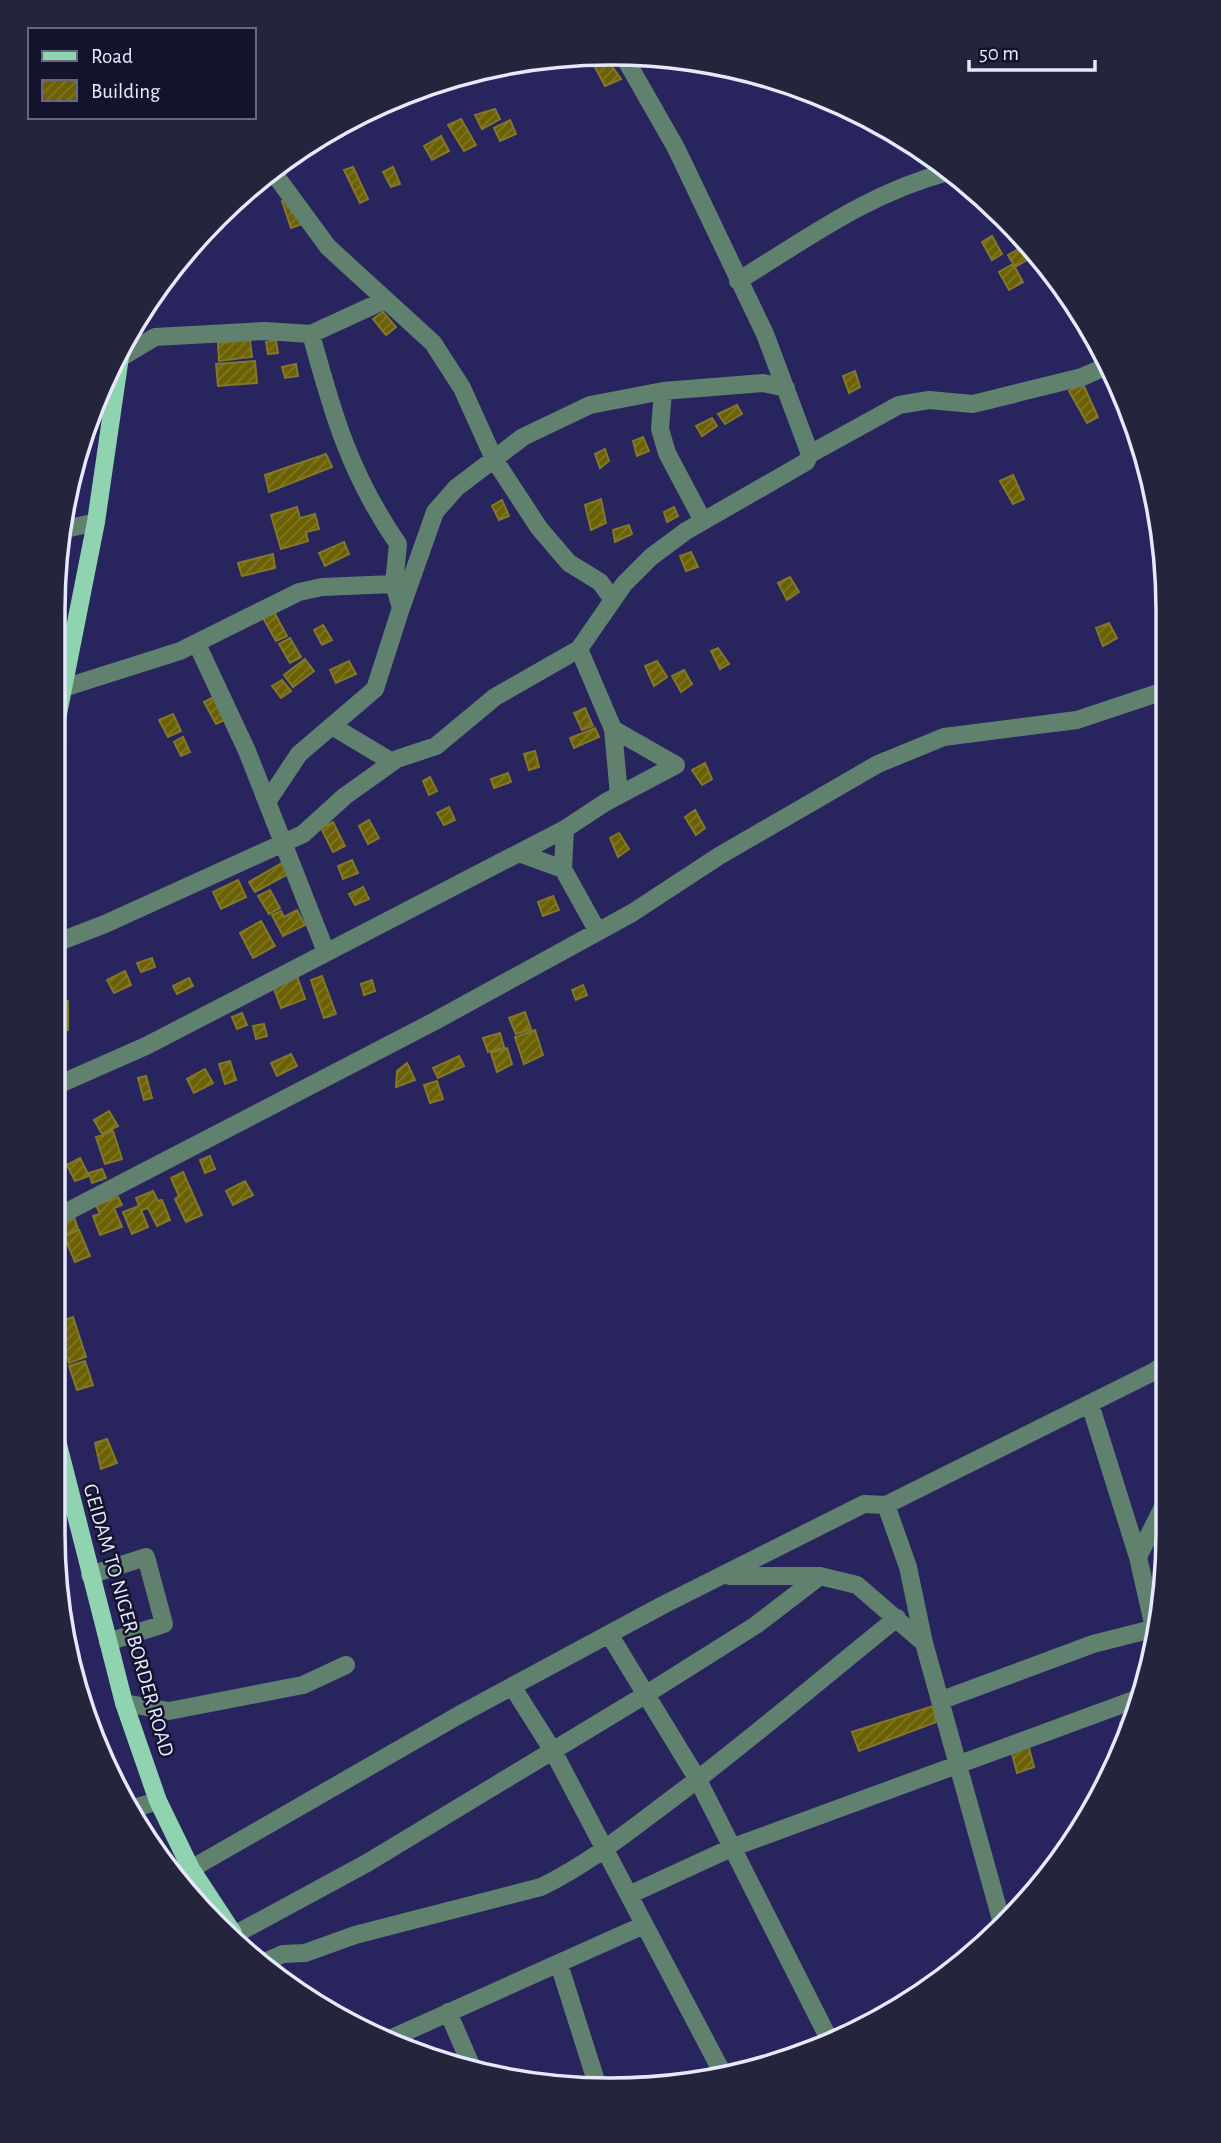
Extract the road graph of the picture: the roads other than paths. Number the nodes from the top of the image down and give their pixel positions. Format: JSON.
{"nodes":[{"id":1,"x":629,"y":66,"type":"edge"},
{"id":2,"x":938,"y":175,"type":"edge"},
{"id":3,"x":277,"y":179,"type":"edge"},
{"id":4,"x":738,"y":281,"type":"junction"},
{"id":5,"x":384,"y":300,"type":"junction"},
{"id":6,"x":311,"y":334,"type":"junction"},
{"id":7,"x":134,"y":346,"type":"edge"},
{"id":8,"x":1100,"y":369,"type":"edge"},
{"id":9,"x":117,"y":378,"type":"edge"},
{"id":10,"x":786,"y":388,"type":"junction"},
{"id":11,"x":663,"y":391,"type":"junction"},
{"id":12,"x":810,"y":454,"type":"junction"},
{"id":13,"x":494,"y":459,"type":"junction"},
{"id":14,"x":703,"y":521,"type":"junction"},
{"id":15,"x":96,"y":522,"type":"junction"},
{"id":16,"x":71,"y":528,"type":"edge"},
{"id":17,"x":394,"y":584,"type":"junction"},
{"id":18,"x":613,"y":600,"type":"junction"},
{"id":19,"x":401,"y":608,"type":"junction"},
{"id":20,"x":197,"y":644,"type":"junction"},
{"id":21,"x":579,"y":649,"type":"junction"},
{"id":22,"x":65,"y":659,"type":"edge"},
{"id":23,"x":65,"y":688,"type":"edge"},
{"id":24,"x":1156,"y":694,"type":"edge"},
{"id":25,"x":332,"y":726,"type":"junction"},
{"id":26,"x":613,"y":729,"type":"junction"},
{"id":27,"x":392,"y":762,"type":"junction"},
{"id":28,"x":619,"y":795,"type":"junction"},
{"id":29,"x":267,"y":802,"type":"junction"},
{"id":30,"x":565,"y":829,"type":"junction"},
{"id":31,"x":283,"y":842,"type":"junction"},
{"id":32,"x":519,"y":853,"type":"junction"},
{"id":33,"x":563,"y":869,"type":"junction"},
{"id":34,"x":597,"y":932,"type":"junction"},
{"id":35,"x":65,"y":939,"type":"edge"},
{"id":36,"x":326,"y":952,"type":"junction"},
{"id":37,"x":65,"y":1082,"type":"edge"},
{"id":38,"x":65,"y":1213,"type":"edge"},
{"id":39,"x":1156,"y":1369,"type":"edge"},
{"id":40,"x":1090,"y":1404,"type":"junction"},
{"id":41,"x":65,"y":1474,"type":"edge"},
{"id":42,"x":886,"y":1505,"type":"junction"},
{"id":43,"x":1156,"y":1521,"type":"edge"},
{"id":44,"x":1138,"y":1557,"type":"junction"},
{"id":45,"x":90,"y":1575,"type":"junction"},
{"id":46,"x":726,"y":1576,"type":"junction"},
{"id":47,"x":820,"y":1576,"type":"junction"},
{"id":48,"x":1151,"y":1611,"type":"edge"},
{"id":49,"x":897,"y":1618,"type":"junction"},
{"id":50,"x":1147,"y":1631,"type":"edge"},
{"id":51,"x":608,"y":1634,"type":"junction"},
{"id":52,"x":108,"y":1642,"type":"junction"},
{"id":53,"x":924,"y":1643,"type":"junction"},
{"id":54,"x":346,"y":1665,"type":"dead end"},
{"id":55,"x":512,"y":1686,"type":"junction"},
{"id":56,"x":645,"y":1695,"type":"junction"},
{"id":57,"x":942,"y":1700,"type":"junction"},
{"id":58,"x":1129,"y":1702,"type":"edge"},
{"id":59,"x":124,"y":1703,"type":"junction"},
{"id":60,"x":552,"y":1751,"type":"junction"},
{"id":61,"x":959,"y":1766,"type":"junction"},
{"id":62,"x":698,"y":1780,"type":"junction"},
{"id":63,"x":158,"y":1801,"type":"junction"},
{"id":64,"x":139,"y":1807,"type":"edge"},
{"id":65,"x":731,"y":1848,"type":"junction"},
{"id":66,"x":605,"y":1850,"type":"junction"},
{"id":67,"x":191,"y":1869,"type":"junction"},
{"id":68,"x":629,"y":1895,"type":"junction"},
{"id":69,"x":220,"y":1913,"type":"edge"},
{"id":70,"x":1000,"y":1914,"type":"edge"},
{"id":71,"x":645,"y":1925,"type":"junction"},
{"id":72,"x":239,"y":1931,"type":"edge"},
{"id":73,"x":271,"y":1959,"type":"edge"},
{"id":74,"x":559,"y":1964,"type":"junction"},
{"id":75,"x":448,"y":2012,"type":"junction"},
{"id":76,"x":826,"y":2034,"type":"edge"},
{"id":77,"x":398,"y":2035,"type":"edge"},
{"id":78,"x":469,"y":2060,"type":"edge"},
{"id":79,"x":720,"y":2067,"type":"edge"},
{"id":80,"x":595,"y":2078,"type":"edge"}],
"edges":[{"from":1,"to":4,"type":"street"},
{"from":2,"to":4,"type":"street"},
{"from":3,"to":5,"type":"street"},
{"from":4,"to":10,"type":"street"},
{"from":5,"to":6,"type":"street"},
{"from":5,"to":13,"type":"street"},
{"from":6,"to":7,"type":"street"},
{"from":6,"to":17,"type":"street"},
{"from":8,"to":12,"type":"street"},
{"from":9,"to":15,"type":"main road"},
{"from":10,"to":11,"type":"street"},
{"from":10,"to":12,"type":"street"},
{"from":11,"to":13,"type":"street"},
{"from":11,"to":14,"type":"street"},
{"from":12,"to":14,"type":"street"},
{"from":13,"to":18,"type":"street"},
{"from":13,"to":19,"type":"street"},
{"from":14,"to":18,"type":"street"},
{"from":15,"to":16,"type":"street"},
{"from":15,"to":22,"type":"main road"},
{"from":17,"to":19,"type":"street"},
{"from":17,"to":20,"type":"street"},
{"from":18,"to":21,"type":"street"},
{"from":19,"to":25,"type":"street"},
{"from":20,"to":23,"type":"street"},
{"from":20,"to":29,"type":"street"},
{"from":21,"to":26,"type":"street"},
{"from":21,"to":27,"type":"street"},
{"from":24,"to":34,"type":"street"},
{"from":25,"to":27,"type":"street"},
{"from":25,"to":29,"type":"street"},
{"from":26,"to":28,"type":"street"},
{"from":26,"to":28,"type":"street"},
{"from":27,"to":31,"type":"street"},
{"from":28,"to":30,"type":"street"},
{"from":29,"to":31,"type":"street"},
{"from":30,"to":32,"type":"street"},
{"from":30,"to":33,"type":"street"},
{"from":31,"to":35,"type":"street"},
{"from":31,"to":36,"type":"street"},
{"from":32,"to":33,"type":"street"},
{"from":32,"to":36,"type":"street"},
{"from":33,"to":34,"type":"street"},
{"from":34,"to":38,"type":"street"},
{"from":36,"to":37,"type":"street"},
{"from":39,"to":40,"type":"street"},
{"from":40,"to":42,"type":"street"},
{"from":40,"to":44,"type":"street"},
{"from":41,"to":45,"type":"main road","name":"GEIDAM TO NIGER BORDER ROAD"},
{"from":42,"to":46,"type":"street"},
{"from":42,"to":53,"type":"street"},
{"from":43,"to":44,"type":"street"},
{"from":44,"to":48,"type":"street"},
{"from":45,"to":52,"type":"main road","name":"GEIDAM TO NIGER BORDER ROAD"},
{"from":45,"to":52,"type":"street"},
{"from":46,"to":47,"type":"street"},
{"from":46,"to":51,"type":"street"},
{"from":47,"to":49,"type":"street"},
{"from":47,"to":56,"type":"street"},
{"from":49,"to":53,"type":"street"},
{"from":49,"to":62,"type":"street"},
{"from":50,"to":57,"type":"street"},
{"from":51,"to":55,"type":"street"},
{"from":51,"to":56,"type":"street"},
{"from":52,"to":59,"type":"main road","name":"GEIDAM TO NIGER BORDER ROAD"},
{"from":53,"to":57,"type":"street"},
{"from":54,"to":59,"type":"street"},
{"from":55,"to":60,"type":"street"},
{"from":55,"to":67,"type":"street"},
{"from":56,"to":60,"type":"street"},
{"from":56,"to":62,"type":"street"},
{"from":57,"to":61,"type":"street"},
{"from":58,"to":61,"type":"street"},
{"from":59,"to":63,"type":"main road","name":"GEIDAM TO NIGER BORDER ROAD"},
{"from":60,"to":66,"type":"street"},
{"from":60,"to":72,"type":"street"},
{"from":61,"to":65,"type":"street"},
{"from":61,"to":70,"type":"street"},
{"from":62,"to":65,"type":"street"},
{"from":62,"to":66,"type":"street"},
{"from":63,"to":64,"type":"street"},
{"from":63,"to":67,"type":"main road","name":"GEIDAM TO NIGER BORDER ROAD"},
{"from":65,"to":68,"type":"street"},
{"from":65,"to":76,"type":"street"},
{"from":66,"to":68,"type":"street"},
{"from":66,"to":73,"type":"street"},
{"from":67,"to":69,"type":"main road","name":"GEIDAM TO NIGER BORDER ROAD"},
{"from":68,"to":71,"type":"street"},
{"from":71,"to":74,"type":"street"},
{"from":71,"to":79,"type":"street"},
{"from":74,"to":75,"type":"street"},
{"from":74,"to":80,"type":"street"},
{"from":75,"to":77,"type":"street"},
{"from":75,"to":78,"type":"street"}]}
